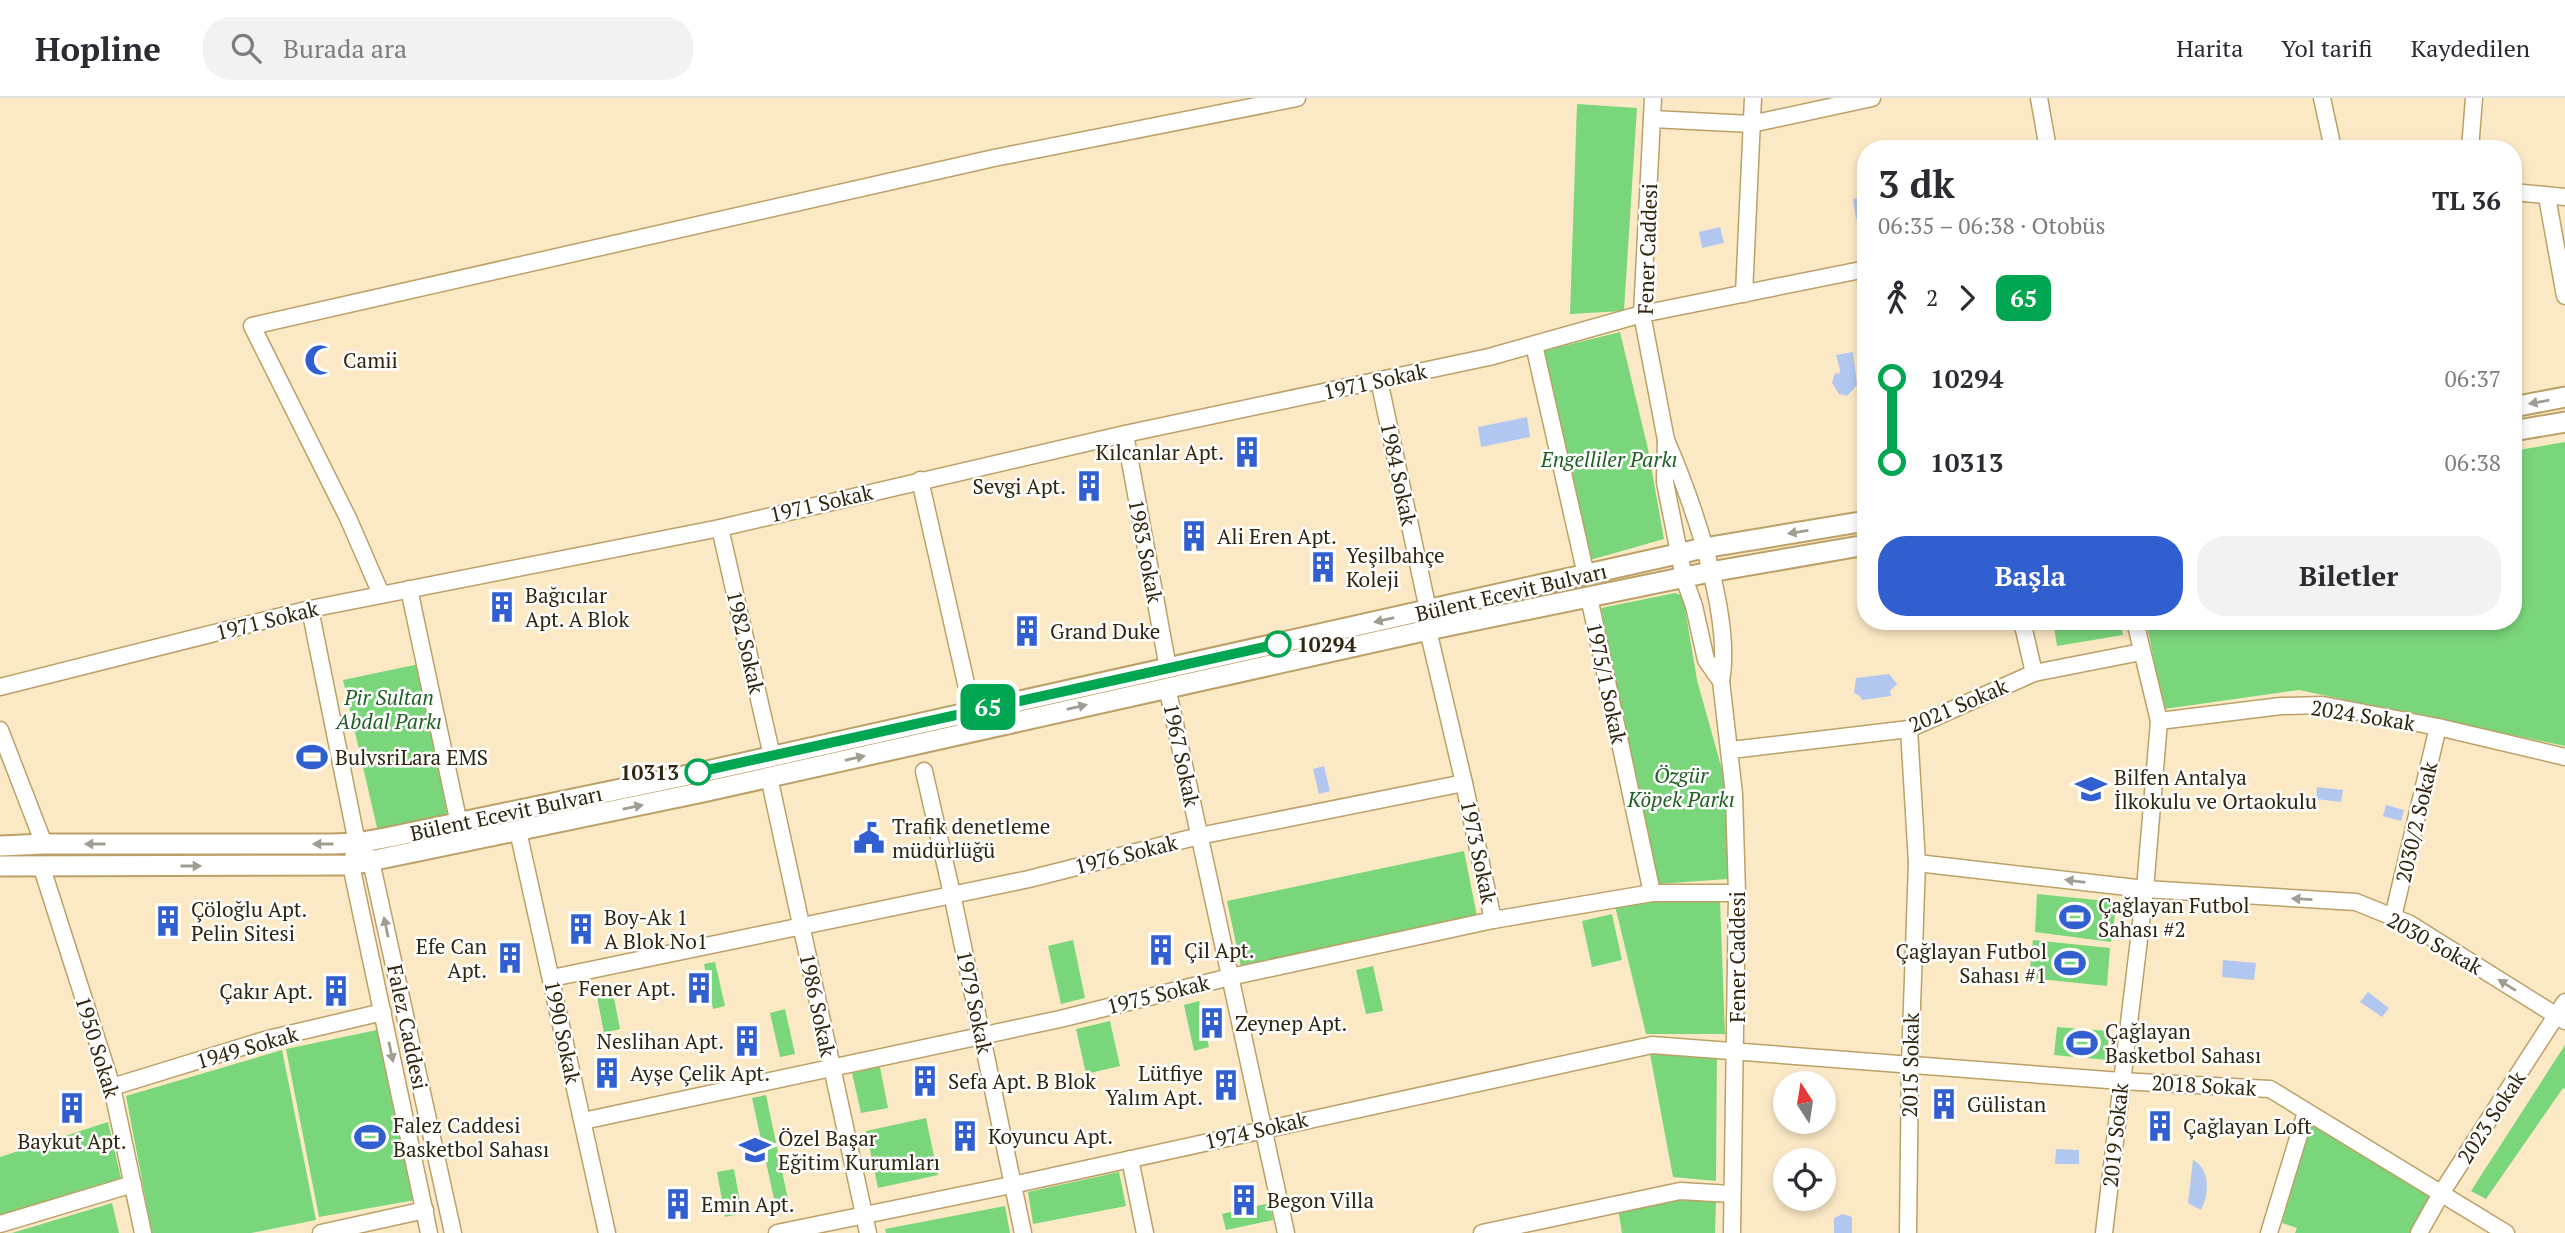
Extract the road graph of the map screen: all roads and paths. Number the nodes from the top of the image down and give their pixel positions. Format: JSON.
{"nodes":[{"id":1,"x":1297,"y":98,"type":"edge"},
{"id":2,"x":1653,"y":98,"type":"edge"},
{"id":3,"x":1753,"y":98,"type":"edge"},
{"id":4,"x":1872,"y":98,"type":"edge"},
{"id":5,"x":2039,"y":98,"type":"edge"},
{"id":6,"x":2322,"y":98,"type":"edge"},
{"id":7,"x":2474,"y":98,"type":"edge"},
{"id":8,"x":1653,"y":119,"type":"junction"},
{"id":9,"x":1751,"y":124,"type":"junction"},
{"id":10,"x":2046,"y":140,"type":"edge"},
{"id":11,"x":2331,"y":140,"type":"edge"},
{"id":12,"x":2471,"y":140,"type":"edge"},
{"id":13,"x":2522,"y":193,"type":"edge"},
{"id":14,"x":2547,"y":197,"type":"junction"},
{"id":15,"x":2565,"y":197,"type":"edge"},
{"id":16,"x":1857,"y":271,"type":"edge"},
{"id":17,"x":1744,"y":294,"type":"junction"},
{"id":18,"x":2565,"y":296,"type":"edge"},
{"id":19,"x":1642,"y":314,"type":"junction"},
{"id":20,"x":1534,"y":345,"type":"junction"},
{"id":21,"x":1379,"y":380,"type":"junction"},
{"id":22,"x":2565,"y":397,"type":"edge"},
{"id":23,"x":2522,"y":405,"type":"edge"},
{"id":24,"x":2565,"y":422,"type":"edge"},
{"id":25,"x":2522,"y":429,"type":"edge"},
{"id":26,"x":1125,"y":434,"type":"junction"},
{"id":27,"x":1666,"y":440,"type":"junction"},
{"id":28,"x":920,"y":480,"type":"junction"},
{"id":29,"x":1857,"y":522,"type":"edge"},
{"id":30,"x":720,"y":527,"type":"junction"},
{"id":31,"x":1857,"y":547,"type":"edge"},
{"id":32,"x":1704,"y":548,"type":"junction"},
{"id":33,"x":1679,"y":554,"type":"junction"},
{"id":34,"x":1710,"y":572,"type":"junction"},
{"id":35,"x":1586,"y":575,"type":"junction"},
{"id":36,"x":1684,"y":578,"type":"junction"},
{"id":37,"x":409,"y":589,"type":"junction"},
{"id":38,"x":381,"y":594,"type":"junction"},
{"id":39,"x":1589,"y":597,"type":"junction"},
{"id":40,"x":310,"y":609,"type":"junction"},
{"id":41,"x":1428,"y":610,"type":"junction"},
{"id":42,"x":1428,"y":630,"type":"junction"},
{"id":43,"x":2024,"y":630,"type":"edge"},
{"id":44,"x":2137,"y":630,"type":"edge"},
{"id":45,"x":2141,"y":652,"type":"junction"},
{"id":46,"x":2034,"y":673,"type":"junction"},
{"id":47,"x":1168,"y":678,"type":"junction"},
{"id":48,"x":1721,"y":681,"type":"junction"},
{"id":49,"x":0,"y":687,"type":"edge"},
{"id":50,"x":972,"y":710,"type":"junction"},
{"id":51,"x":2159,"y":721,"type":"junction"},
{"id":52,"x":2438,"y":727,"type":"junction"},
{"id":53,"x":1909,"y":729,"type":"junction"},
{"id":54,"x":0,"y":730,"type":"edge"},
{"id":55,"x":1731,"y":750,"type":"junction"},
{"id":56,"x":772,"y":755,"type":"junction"},
{"id":57,"x":2565,"y":757,"type":"edge"},
{"id":58,"x":924,"y":771,"type":"dead end"},
{"id":59,"x":769,"y":777,"type":"junction"},
{"id":60,"x":1464,"y":783,"type":"junction"},
{"id":61,"x":459,"y":824,"type":"junction"},
{"id":62,"x":517,"y":831,"type":"junction"},
{"id":63,"x":1199,"y":836,"type":"junction"},
{"id":64,"x":357,"y":843,"type":"junction"},
{"id":65,"x":44,"y":844,"type":"junction"},
{"id":66,"x":0,"y":846,"type":"edge"},
{"id":67,"x":371,"y":861,"type":"junction"},
{"id":68,"x":1917,"y":863,"type":"junction"},
{"id":69,"x":41,"y":865,"type":"junction"},
{"id":70,"x":352,"y":865,"type":"junction"},
{"id":71,"x":0,"y":866,"type":"edge"},
{"id":72,"x":2145,"y":889,"type":"junction"},
{"id":73,"x":1652,"y":893,"type":"junction"},
{"id":74,"x":1738,"y":893,"type":"junction"},
{"id":75,"x":952,"y":894,"type":"junction"},
{"id":76,"x":2393,"y":917,"type":"junction"},
{"id":77,"x":1493,"y":920,"type":"junction"},
{"id":78,"x":800,"y":927,"type":"junction"},
{"id":79,"x":1230,"y":977,"type":"junction"},
{"id":80,"x":552,"y":978,"type":"junction"},
{"id":81,"x":383,"y":1012,"type":"junction"},
{"id":82,"x":2562,"y":1013,"type":"edge"},
{"id":83,"x":982,"y":1035,"type":"junction"},
{"id":84,"x":1736,"y":1052,"type":"junction"},
{"id":85,"x":1910,"y":1063,"type":"junction"},
{"id":86,"x":831,"y":1067,"type":"junction"},
{"id":87,"x":2121,"y":1081,"type":"junction"},
{"id":88,"x":112,"y":1087,"type":"junction"},
{"id":89,"x":2306,"y":1112,"type":"junction"},
{"id":90,"x":583,"y":1121,"type":"junction"},
{"id":91,"x":1263,"y":1128,"type":"junction"},
{"id":92,"x":1130,"y":1159,"type":"junction"},
{"id":93,"x":1013,"y":1184,"type":"junction"},
{"id":94,"x":133,"y":1185,"type":"junction"},
{"id":95,"x":2442,"y":1192,"type":"junction"},
{"id":96,"x":1732,"y":1194,"type":"junction"},
{"id":97,"x":425,"y":1210,"type":"junction"},
{"id":98,"x":864,"y":1216,"type":"junction"},
{"id":99,"x":0,"y":1224,"type":"edge"},
{"id":100,"x":143,"y":1233,"type":"edge"},
{"id":101,"x":321,"y":1233,"type":"edge"},
{"id":102,"x":429,"y":1233,"type":"edge"},
{"id":103,"x":453,"y":1233,"type":"edge"},
{"id":104,"x":607,"y":1233,"type":"edge"},
{"id":105,"x":778,"y":1233,"type":"edge"},
{"id":106,"x":868,"y":1233,"type":"edge"},
{"id":107,"x":1023,"y":1233,"type":"edge"},
{"id":108,"x":1145,"y":1233,"type":"edge"},
{"id":109,"x":1286,"y":1233,"type":"edge"},
{"id":110,"x":1482,"y":1233,"type":"edge"},
{"id":111,"x":1731,"y":1233,"type":"edge"},
{"id":112,"x":1908,"y":1233,"type":"edge"},
{"id":113,"x":2104,"y":1233,"type":"edge"},
{"id":114,"x":2269,"y":1233,"type":"edge"},
{"id":115,"x":2419,"y":1233,"type":"edge"},
{"id":116,"x":2506,"y":1233,"type":"edge"}],
"edges":[{"from":1,"to":38,"type":"street"},
{"from":2,"to":8,"type":"street","name":"Fener Caddesi"},
{"from":3,"to":9,"type":"street"},
{"from":4,"to":9,"type":"street"},
{"from":5,"to":10,"type":"street"},
{"from":6,"to":11,"type":"street"},
{"from":7,"to":12,"type":"street"},
{"from":8,"to":9,"type":"street"},
{"from":8,"to":19,"type":"street","name":"Fener Caddesi"},
{"from":9,"to":17,"type":"street"},
{"from":13,"to":14,"type":"street"},
{"from":14,"to":15,"type":"street"},
{"from":14,"to":18,"type":"street"},
{"from":16,"to":17,"type":"street","name":"1971 Sokak"},
{"from":17,"to":19,"type":"street","name":"1971 Sokak"},
{"from":19,"to":20,"type":"street","name":"1971 Sokak"},
{"from":19,"to":27,"type":"street","name":"Fener Caddesi"},
{"from":20,"to":21,"type":"street","name":"1971 Sokak"},
{"from":20,"to":35,"type":"street"},
{"from":21,"to":26,"type":"street","name":"1971 Sokak"},
{"from":21,"to":41,"type":"street","name":"1984 Sokak"},
{"from":22,"to":23,"type":"main road","one_way":true},
{"from":24,"to":25,"type":"main road"},
{"from":26,"to":28,"type":"street","name":"1971 Sokak"},
{"from":26,"to":47,"type":"street","name":"1983 Sokak"},
{"from":27,"to":32,"type":"street","name":"Fener Caddesi"},
{"from":27,"to":33,"type":"street","name":"Fener Caddesi"},
{"from":28,"to":30,"type":"street","name":"1971 Sokak"},
{"from":28,"to":50,"type":"street"},
{"from":29,"to":32,"type":"main road","name":"Bülent Ecevit Bulvarı","one_way":true},
{"from":30,"to":37,"type":"street","name":"1971 Sokak"},
{"from":30,"to":56,"type":"street","name":"1982 Sokak"},
{"from":31,"to":34,"type":"main road","name":"Bülent Ecevit Bulvarı"},
{"from":32,"to":33,"type":"main road","name":"Bülent Ecevit Bulvarı"},
{"from":32,"to":34,"type":"street","name":"Fener Caddesi"},
{"from":33,"to":35,"type":"main road","name":"Bülent Ecevit Bulvarı"},
{"from":33,"to":36,"type":"street","name":"Fener Caddesi"},
{"from":34,"to":36,"type":"main road","name":"Bülent Ecevit Bulvarı"},
{"from":34,"to":48,"type":"street","name":"Fener Caddesi"},
{"from":35,"to":41,"type":"main road","name":"Bülent Ecevit Bulvarı"},
{"from":36,"to":39,"type":"main road","name":"Bülent Ecevit Bulvarı"},
{"from":36,"to":48,"type":"street","name":"Fener Caddesi"},
{"from":37,"to":38,"type":"street","name":"1971 Sokak"},
{"from":37,"to":61,"type":"street"},
{"from":38,"to":40,"type":"street","name":"1971 Sokak"},
{"from":39,"to":42,"type":"main road","name":"Bülent Ecevit Bulvarı"},
{"from":39,"to":73,"type":"street","name":"1975/1 Sokak"},
{"from":40,"to":49,"type":"street","name":"1971 Sokak"},
{"from":40,"to":64,"type":"street"},
{"from":41,"to":47,"type":"main road","name":"Bülent Ecevit Bulvarı","one_way":true},
{"from":42,"to":47,"type":"main road","name":"Bülent Ecevit Bulvarı"},
{"from":42,"to":60,"type":"street"},
{"from":43,"to":46,"type":"street"},
{"from":44,"to":45,"type":"street","name":"2019 Sokak"},
{"from":45,"to":46,"type":"street","name":"2021 Sokak"},
{"from":45,"to":51,"type":"street","name":"2019 Sokak"},
{"from":46,"to":53,"type":"street","name":"2021 Sokak"},
{"from":47,"to":50,"type":"main road","name":"Bülent Ecevit Bulvarı"},
{"from":59,"to":47,"type":"main road","name":"Bülent Ecevit Bulvarı","one_way":true},
{"from":47,"to":63,"type":"street","name":"1967 Sokak"},
{"from":48,"to":55,"type":"street","name":"Fener Caddesi"},
{"from":50,"to":56,"type":"main road","name":"Bülent Ecevit Bulvarı"},
{"from":51,"to":52,"type":"street","name":"2024 Sokak"},
{"from":51,"to":72,"type":"street","name":"2019 Sokak"},
{"from":52,"to":57,"type":"street","name":"2024 Sokak"},
{"from":52,"to":76,"type":"street","name":"2030/2 Sokak"},
{"from":53,"to":55,"type":"street","name":"2021 Sokak"},
{"from":53,"to":68,"type":"street","name":"2015 Sokak"},
{"from":54,"to":65,"type":"street"},
{"from":55,"to":74,"type":"street","name":"Fener Caddesi"},
{"from":56,"to":61,"type":"main road","name":"Bülent Ecevit Bulvarı"},
{"from":58,"to":75,"type":"street","name":"1979 Sokak"},
{"from":62,"to":59,"type":"main road","name":"Bülent Ecevit Bulvarı","one_way":true},
{"from":59,"to":78,"type":"street","name":"1986 Sokak"},
{"from":60,"to":63,"type":"street","name":"1976 Sokak"},
{"from":60,"to":77,"type":"street","name":"1973 Sokak"},
{"from":61,"to":64,"type":"main road","name":"Bülent Ecevit Bulvarı"},
{"from":62,"to":67,"type":"main road","name":"Bülent Ecevit Bulvarı"},
{"from":62,"to":80,"type":"street","name":"1990 Sokak"},
{"from":63,"to":75,"type":"street","name":"1976 Sokak"},
{"from":63,"to":79,"type":"street","name":"1967 Sokak"},
{"from":64,"to":65,"type":"main road","name":"Bülent Ecevit Bulvarı","one_way":true},
{"from":64,"to":67,"type":"street"},
{"from":64,"to":70,"type":"street"},
{"from":65,"to":66,"type":"main road","name":"Bülent Ecevit Bulvarı"},
{"from":67,"to":70,"type":"main road","name":"Bülent Ecevit Bulvarı"},
{"from":103,"to":67,"type":"street","name":"Falez Caddesi","one_way":true},
{"from":72,"to":68,"type":"street","name":"2030 Sokak","one_way":true},
{"from":68,"to":85,"type":"street","name":"2015 Sokak"},
{"from":69,"to":70,"type":"main road","name":"Bülent Ecevit Bulvarı","one_way":true},
{"from":69,"to":71,"type":"main road","name":"Bülent Ecevit Bulvarı"},
{"from":69,"to":88,"type":"street","name":"1950 Sokak"},
{"from":70,"to":81,"type":"street","name":"Falez Caddesi"},
{"from":76,"to":72,"type":"street","name":"2030 Sokak","one_way":true},
{"from":72,"to":87,"type":"street","name":"2019 Sokak"},
{"from":73,"to":74,"type":"street","name":"1975 Sokak"},
{"from":73,"to":77,"type":"street","name":"1975 Sokak"},
{"from":74,"to":84,"type":"street","name":"Fener Caddesi"},
{"from":75,"to":78,"type":"street","name":"1976 Sokak"},
{"from":75,"to":83,"type":"street","name":"1979 Sokak"},
{"from":82,"to":76,"type":"street","name":"2030 Sokak","one_way":true},
{"from":77,"to":79,"type":"street","name":"1975 Sokak"},
{"from":78,"to":80,"type":"street","name":"1976 Sokak"},
{"from":78,"to":86,"type":"street","name":"1986 Sokak"},
{"from":79,"to":83,"type":"street","name":"1975 Sokak"},
{"from":79,"to":91,"type":"street","name":"1967 Sokak"},
{"from":80,"to":90,"type":"street","name":"1990 Sokak"},
{"from":81,"to":88,"type":"street","name":"1949 Sokak"},
{"from":81,"to":97,"type":"street","name":"Falez Caddesi","one_way":true},
{"from":82,"to":95,"type":"street","name":"2023 Sokak"},
{"from":83,"to":86,"type":"street","name":"1975 Sokak"},
{"from":83,"to":93,"type":"street","name":"1979 Sokak"},
{"from":84,"to":85,"type":"street","name":"2018 Sokak"},
{"from":84,"to":91,"type":"street","name":"1974 Sokak"},
{"from":84,"to":96,"type":"street","name":"Fener Caddesi"},
{"from":85,"to":87,"type":"street","name":"2018 Sokak"},
{"from":85,"to":112,"type":"street","name":"2015 Sokak"},
{"from":86,"to":90,"type":"street","name":"1975 Sokak"},
{"from":86,"to":98,"type":"street","name":"1986 Sokak"},
{"from":87,"to":89,"type":"street","name":"2018 Sokak"},
{"from":87,"to":113,"type":"street","name":"2019 Sokak"},
{"from":88,"to":94,"type":"street","name":"1950 Sokak"},
{"from":89,"to":95,"type":"street","name":"2018 Sokak"},
{"from":89,"to":114,"type":"street"},
{"from":90,"to":104,"type":"street","name":"1990 Sokak"},
{"from":91,"to":92,"type":"street","name":"1974 Sokak"},
{"from":91,"to":109,"type":"street","name":"1967 Sokak"},
{"from":92,"to":93,"type":"street","name":"1974 Sokak"},
{"from":92,"to":108,"type":"street"},
{"from":93,"to":98,"type":"street","name":"1974 Sokak"},
{"from":93,"to":107,"type":"street","name":"1979 Sokak"},
{"from":94,"to":99,"type":"street"},
{"from":94,"to":100,"type":"street","name":"1950 Sokak"},
{"from":95,"to":115,"type":"street","name":"2023 Sokak"},
{"from":95,"to":116,"type":"street","name":"2018 Sokak"},
{"from":96,"to":110,"type":"street"},
{"from":96,"to":111,"type":"street","name":"Fener Caddesi"},
{"from":97,"to":101,"type":"street"},
{"from":97,"to":102,"type":"street","name":"Falez Caddesi"},
{"from":98,"to":105,"type":"street","name":"1974 Sokak"},
{"from":98,"to":106,"type":"street","name":"1986 Sokak"}]}
